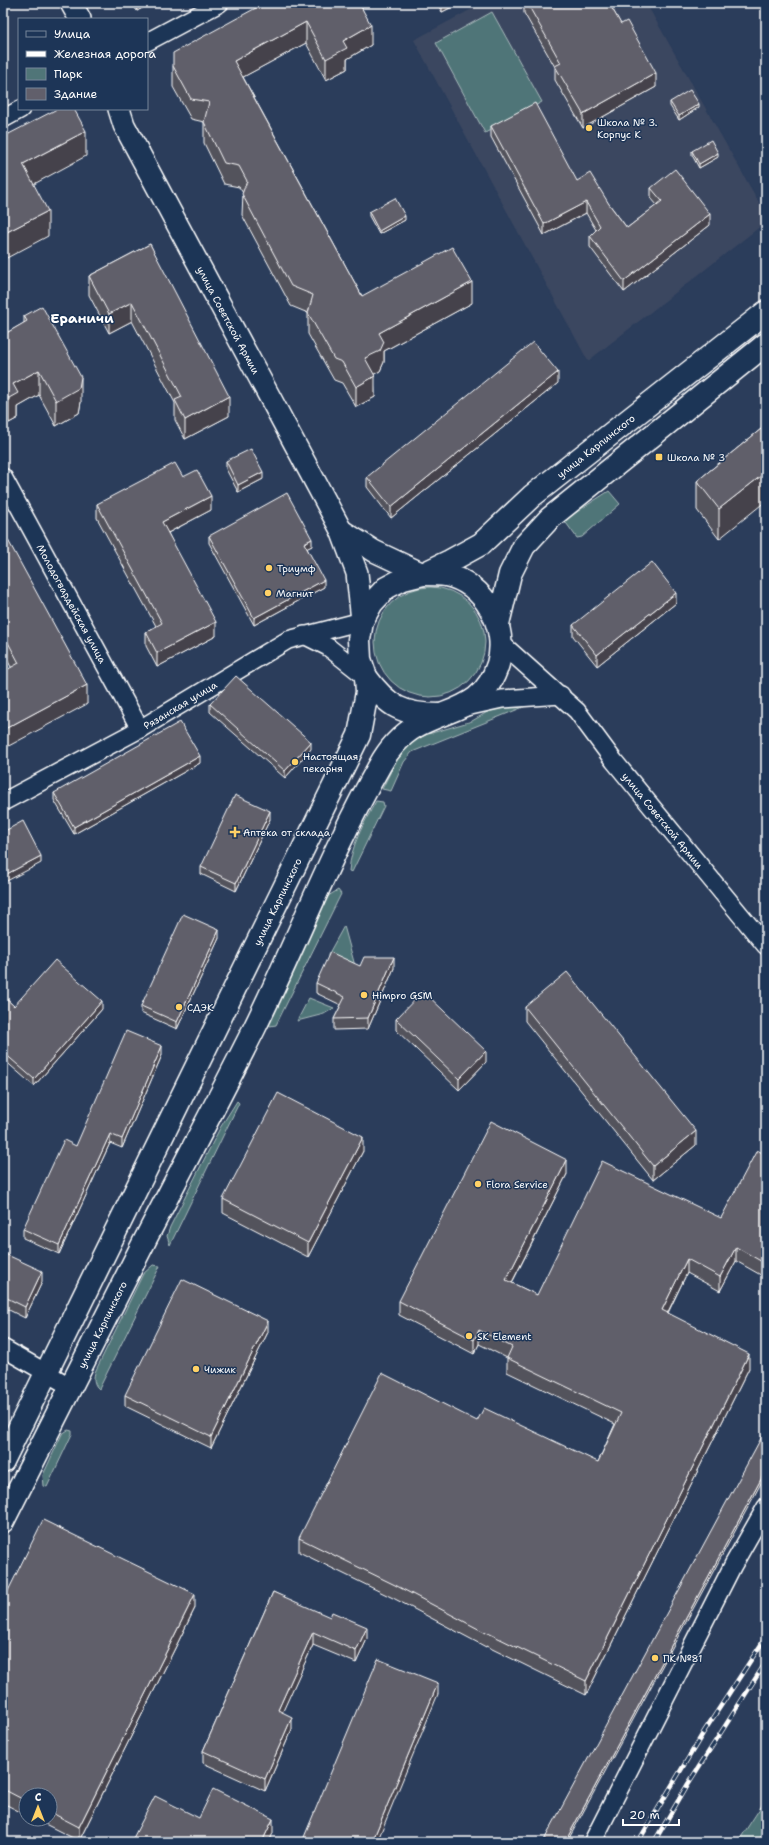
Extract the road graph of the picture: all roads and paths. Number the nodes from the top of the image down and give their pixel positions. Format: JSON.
{"nodes":[{"id":1,"x":71,"y":3,"type":"edge"},
{"id":2,"x":220,"y":3,"type":"edge"},
{"id":3,"x":79,"y":18,"type":"edge"},
{"id":4,"x":148,"y":41,"type":"edge"},
{"id":5,"x":19,"y":110,"type":"edge"},
{"id":6,"x":119,"y":110,"type":"edge"},
{"id":7,"x":3,"y":119,"type":"edge"},
{"id":8,"x":766,"y":312,"type":"edge"},
{"id":9,"x":766,"y":344,"type":"edge"},
{"id":10,"x":3,"y":478,"type":"edge"},
{"id":11,"x":341,"y":530,"type":"junction"},
{"id":12,"x":423,"y":574,"type":"junction"},
{"id":13,"x":362,"y":621,"type":"junction"},
{"id":14,"x":499,"y":634,"type":"junction"},
{"id":15,"x":304,"y":635,"type":"junction"},
{"id":16,"x":366,"y":677,"type":"junction"},
{"id":17,"x":561,"y":695,"type":"junction"},
{"id":18,"x":464,"y":707,"type":"junction"},
{"id":19,"x":442,"y":715,"type":"junction"},
{"id":20,"x":140,"y":729,"type":"junction"},
{"id":21,"x":3,"y":802,"type":"edge"},
{"id":22,"x":766,"y":946,"type":"edge"},
{"id":23,"x":170,"y":1121,"type":"junction"},
{"id":24,"x":202,"y":1129,"type":"junction"},
{"id":25,"x":3,"y":1348,"type":"edge"},
{"id":26,"x":45,"y":1373,"type":"junction"},
{"id":27,"x":71,"y":1387,"type":"junction"},
{"id":28,"x":3,"y":1460,"type":"edge"},
{"id":29,"x":766,"y":1507,"type":"edge"},
{"id":30,"x":3,"y":1521,"type":"edge"},
{"id":31,"x":593,"y":1841,"type":"dead end"}],
"edges":[{"from":1,"to":3,"type":"street"},
{"from":2,"to":4,"type":"street"},
{"from":5,"to":7,"type":"street"},
{"from":6,"to":11,"type":"street","name":"улица Советской Армии"},
{"from":8,"to":12,"type":"main road","name":"улица Карпинского"},
{"from":9,"to":14,"type":"main road","name":"улица Карпинского"},
{"from":10,"to":20,"type":"street","name":"Молодогвардейская улица"},
{"from":11,"to":12,"type":"street"},
{"from":11,"to":13,"type":"street","name":"улица Советской Армии"},
{"from":12,"to":13,"type":"main road","name":"улица Карпинского"},
{"from":12,"to":14,"type":"main road","name":"улица Карпинского"},
{"from":13,"to":15,"type":"street","name":"Рязанская улица"},
{"from":13,"to":16,"type":"main road","name":"улица Карпинского"},
{"from":14,"to":17,"type":"street","name":"улица Советской Армии"},
{"from":14,"to":18,"type":"main road","name":"улица Карпинского"},
{"from":15,"to":16,"type":"street"},
{"from":15,"to":20,"type":"street","name":"Рязанская улица"},
{"from":16,"to":19,"type":"main road","name":"улица Карпинского"},
{"from":16,"to":23,"type":"main road","name":"улица Карпинского"},
{"from":17,"to":18,"type":"street"},
{"from":17,"to":22,"type":"street","name":"улица Советской Армии"},
{"from":18,"to":19,"type":"main road","name":"улица Карпинского"},
{"from":19,"to":24,"type":"main road","name":"улица Карпинского"},
{"from":20,"to":21,"type":"street","name":"Рязанская улица"},
{"from":23,"to":24,"type":"main road"},
{"from":23,"to":26,"type":"main road","name":"улица Карпинского"},
{"from":24,"to":27,"type":"main road","name":"улица Карпинского"},
{"from":25,"to":26,"type":"street"},
{"from":26,"to":27,"type":"street"},
{"from":26,"to":28,"type":"main road","name":"улица Карпинского"},
{"from":27,"to":30,"type":"main road","name":"улица Карпинского"},
{"from":29,"to":31,"type":"street"}]}
